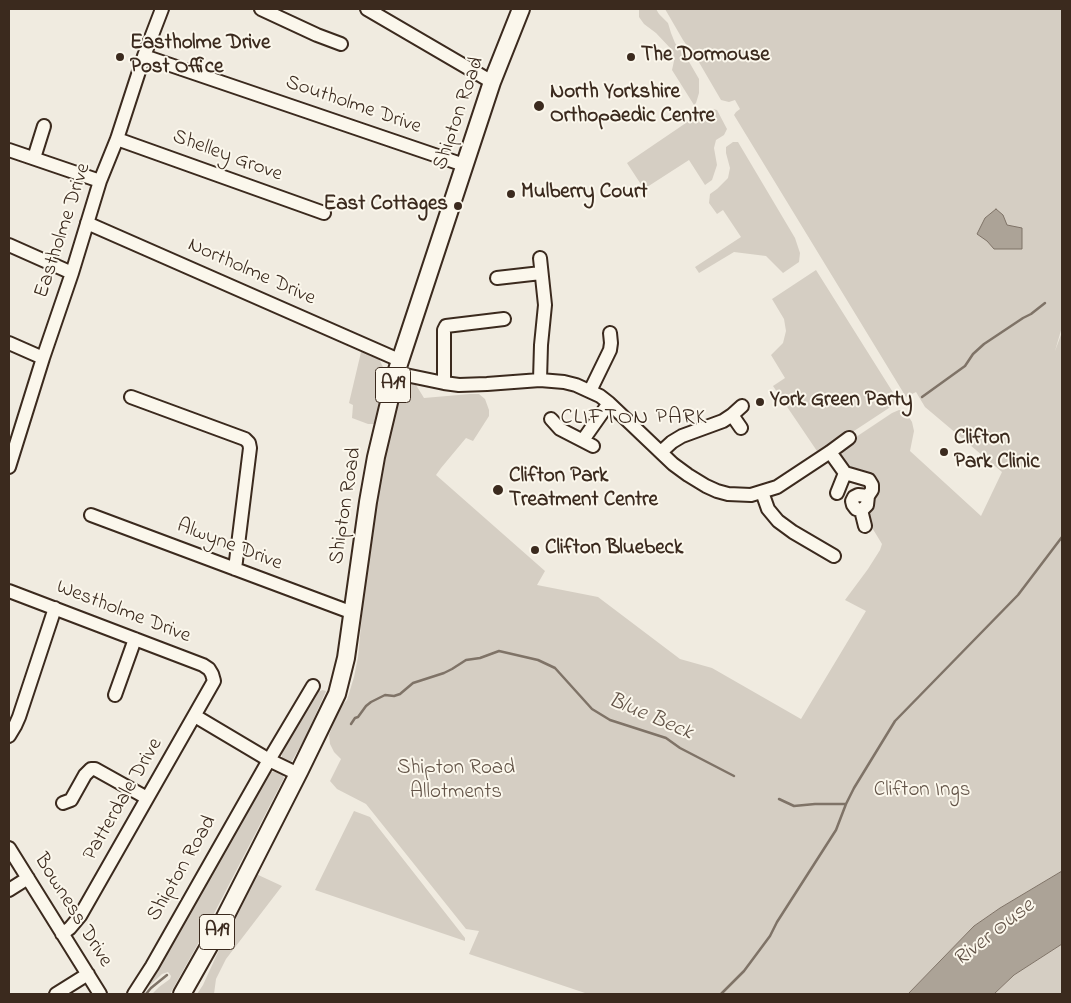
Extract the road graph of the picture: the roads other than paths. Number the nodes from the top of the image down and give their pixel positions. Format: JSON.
{"nodes":[{"id":1,"x":162,"y":9,"type":"edge"},
{"id":2,"x":261,"y":9,"type":"edge"},
{"id":3,"x":367,"y":9,"type":"edge"},
{"id":4,"x":521,"y":9,"type":"edge"},
{"id":5,"x":341,"y":44,"type":"dead end"},
{"id":6,"x":144,"y":56,"type":"junction"},
{"id":7,"x":492,"y":82,"type":"junction"},
{"id":8,"x":44,"y":126,"type":"dead end"},
{"id":9,"x":118,"y":139,"type":"junction"},
{"id":10,"x":10,"y":150,"type":"edge"},
{"id":11,"x":34,"y":158,"type":"junction"},
{"id":12,"x":464,"y":165,"type":"junction"},
{"id":13,"x":100,"y":181,"type":"junction"},
{"id":14,"x":324,"y":213,"type":"dead end"},
{"id":15,"x":87,"y":223,"type":"junction"},
{"id":16,"x":9,"y":245,"type":"edge"},
{"id":17,"x":540,"y":258,"type":"dead end"},
{"id":18,"x":72,"y":273,"type":"junction"},
{"id":19,"x":541,"y":273,"type":"junction"},
{"id":20,"x":497,"y":278,"type":"dead end"},
{"id":21,"x":504,"y":319,"type":"dead end"},
{"id":22,"x":610,"y":334,"type":"dead end"},
{"id":23,"x":9,"y":343,"type":"edge"},
{"id":24,"x":43,"y":358,"type":"junction"},
{"id":25,"x":398,"y":367,"type":"junction"},
{"id":26,"x":540,"y":380,"type":"junction"},
{"id":27,"x":444,"y":383,"type":"junction"},
{"id":28,"x":590,"y":391,"type":"junction"},
{"id":29,"x":130,"y":398,"type":"dead end"},
{"id":30,"x":610,"y":403,"type":"junction"},
{"id":31,"x":742,"y":406,"type":"dead end"},
{"id":32,"x":732,"y":415,"type":"junction"},
{"id":33,"x":551,"y":418,"type":"dead end"},
{"id":34,"x":741,"y":428,"type":"dead end"},
{"id":35,"x":14,"y":430,"type":"edge"},
{"id":36,"x":849,"y":438,"type":"dead end"},
{"id":37,"x":661,"y":452,"type":"junction"},
{"id":38,"x":830,"y":452,"type":"junction"},
{"id":39,"x":9,"y":467,"type":"edge"},
{"id":40,"x":843,"y":470,"type":"junction"},
{"id":41,"x":762,"y":492,"type":"junction"},
{"id":42,"x":837,"y":493,"type":"dead end"},
{"id":43,"x":91,"y":515,"type":"dead end"},
{"id":44,"x":865,"y":526,"type":"dead end"},
{"id":45,"x":834,"y":556,"type":"dead end"},
{"id":46,"x":235,"y":569,"type":"junction"},
{"id":47,"x":9,"y":591,"type":"edge"},
{"id":48,"x":54,"y":608,"type":"junction"},
{"id":49,"x":353,"y":613,"type":"junction"},
{"id":50,"x":135,"y":639,"type":"junction"},
{"id":51,"x":214,"y":681,"type":"joint"},
{"id":52,"x":313,"y":686,"type":"dead end"},
{"id":53,"x":114,"y":695,"type":"dead end"},
{"id":54,"x":195,"y":716,"type":"junction"},
{"id":55,"x":9,"y":736,"type":"edge"},
{"id":56,"x":269,"y":760,"type":"junction"},
{"id":57,"x":298,"y":774,"type":"junction"},
{"id":58,"x":147,"y":798,"type":"junction"},
{"id":59,"x":69,"y":804,"type":"dead end"},
{"id":60,"x":9,"y":848,"type":"edge"},
{"id":61,"x":28,"y":878,"type":"junction"},
{"id":62,"x":9,"y":890,"type":"edge"},
{"id":63,"x":62,"y":934,"type":"junction"},
{"id":64,"x":88,"y":974,"type":"junction"},
{"id":65,"x":56,"y":994,"type":"edge"},
{"id":66,"x":100,"y":994,"type":"edge"},
{"id":67,"x":134,"y":994,"type":"edge"},
{"id":68,"x":182,"y":994,"type":"edge"}],
"edges":[{"from":1,"to":6,"type":"street","name":"Eastholme Drive"},
{"from":2,"to":5,"type":"street"},
{"from":3,"to":7,"type":"street"},
{"from":4,"to":7,"type":"main road","name":"Shipton Road","number":"A19"},
{"from":6,"to":9,"type":"street","name":"Eastholme Drive"},
{"from":6,"to":12,"type":"street","name":"Southolme Drive"},
{"from":7,"to":12,"type":"main road","name":"Shipton Road","number":"A19"},
{"from":8,"to":11,"type":"street"},
{"from":9,"to":13,"type":"street","name":"Eastholme Drive"},
{"from":9,"to":14,"type":"street","name":"Shelley Grove"},
{"from":10,"to":11,"type":"street"},
{"from":11,"to":13,"type":"street"},
{"from":12,"to":25,"type":"main road","name":"Shipton Road","number":"A19"},
{"from":13,"to":15,"type":"street","name":"Eastholme Drive"},
{"from":15,"to":18,"type":"street","name":"Eastholme Drive"},
{"from":15,"to":25,"type":"street","name":"Northolme Drive"},
{"from":16,"to":18,"type":"street"},
{"from":17,"to":19,"type":"street"},
{"from":18,"to":24,"type":"street","name":"Eastholme Drive"},
{"from":19,"to":20,"type":"street"},
{"from":19,"to":26,"type":"street"},
{"from":21,"to":27,"type":"street"},
{"from":22,"to":28,"type":"street"},
{"from":23,"to":24,"type":"street"},
{"from":24,"to":35,"type":"street","name":"Eastholme Drive"},
{"from":25,"to":27,"type":"street","name":"Northolme Drive"},
{"from":25,"to":49,"type":"main road","name":"Shipton Road","number":"A19"},
{"from":26,"to":27,"type":"street","name":"Northolme Drive"},
{"from":26,"to":28,"type":"street","name":"Northolme Drive"},
{"from":28,"to":30,"type":"street","name":"Northolme Drive"},
{"from":29,"to":46,"type":"street"},
{"from":30,"to":33,"type":"street"},
{"from":30,"to":37,"type":"street","name":"Northolme Drive"},
{"from":31,"to":32,"type":"street"},
{"from":32,"to":34,"type":"street"},
{"from":32,"to":37,"type":"street"},
{"from":35,"to":39,"type":"street","name":"Eastholme Drive"},
{"from":36,"to":38,"type":"street","name":"Northolme Drive"},
{"from":37,"to":41,"type":"street","name":"Northolme Drive"},
{"from":38,"to":40,"type":"street"},
{"from":38,"to":41,"type":"street","name":"Northolme Drive"},
{"from":40,"to":42,"type":"street"},
{"from":40,"to":44,"type":"street"},
{"from":41,"to":45,"type":"street"},
{"from":43,"to":46,"type":"street","name":"Alwyne Drive"},
{"from":46,"to":49,"type":"street","name":"Alwyne Drive"},
{"from":47,"to":48,"type":"street","name":"Westholme Drive"},
{"from":48,"to":50,"type":"street","name":"Westholme Drive"},
{"from":48,"to":55,"type":"street"},
{"from":49,"to":57,"type":"main road","name":"Shipton Road","number":"A19"},
{"from":50,"to":51,"type":"street","name":"Westholme Drive"},
{"from":50,"to":53,"type":"street"},
{"from":51,"to":54,"type":"street","name":"Patterdale Drive"},
{"from":52,"to":56,"type":"street","name":"Shipton Road"},
{"from":54,"to":56,"type":"street"},
{"from":54,"to":58,"type":"street","name":"Patterdale Drive"},
{"from":56,"to":57,"type":"street"},
{"from":56,"to":67,"type":"street","name":"Shipton Road"},
{"from":57,"to":68,"type":"main road","name":"Shipton Road","number":"A19"},
{"from":58,"to":59,"type":"street"},
{"from":58,"to":63,"type":"street","name":"Patterdale Drive"},
{"from":60,"to":61,"type":"street","name":"Bowness Drive"},
{"from":61,"to":62,"type":"street"},
{"from":61,"to":63,"type":"street","name":"Bowness Drive"},
{"from":63,"to":64,"type":"street","name":"Bowness Drive"},
{"from":64,"to":65,"type":"street"},
{"from":64,"to":66,"type":"street","name":"Bowness Drive"}]}
